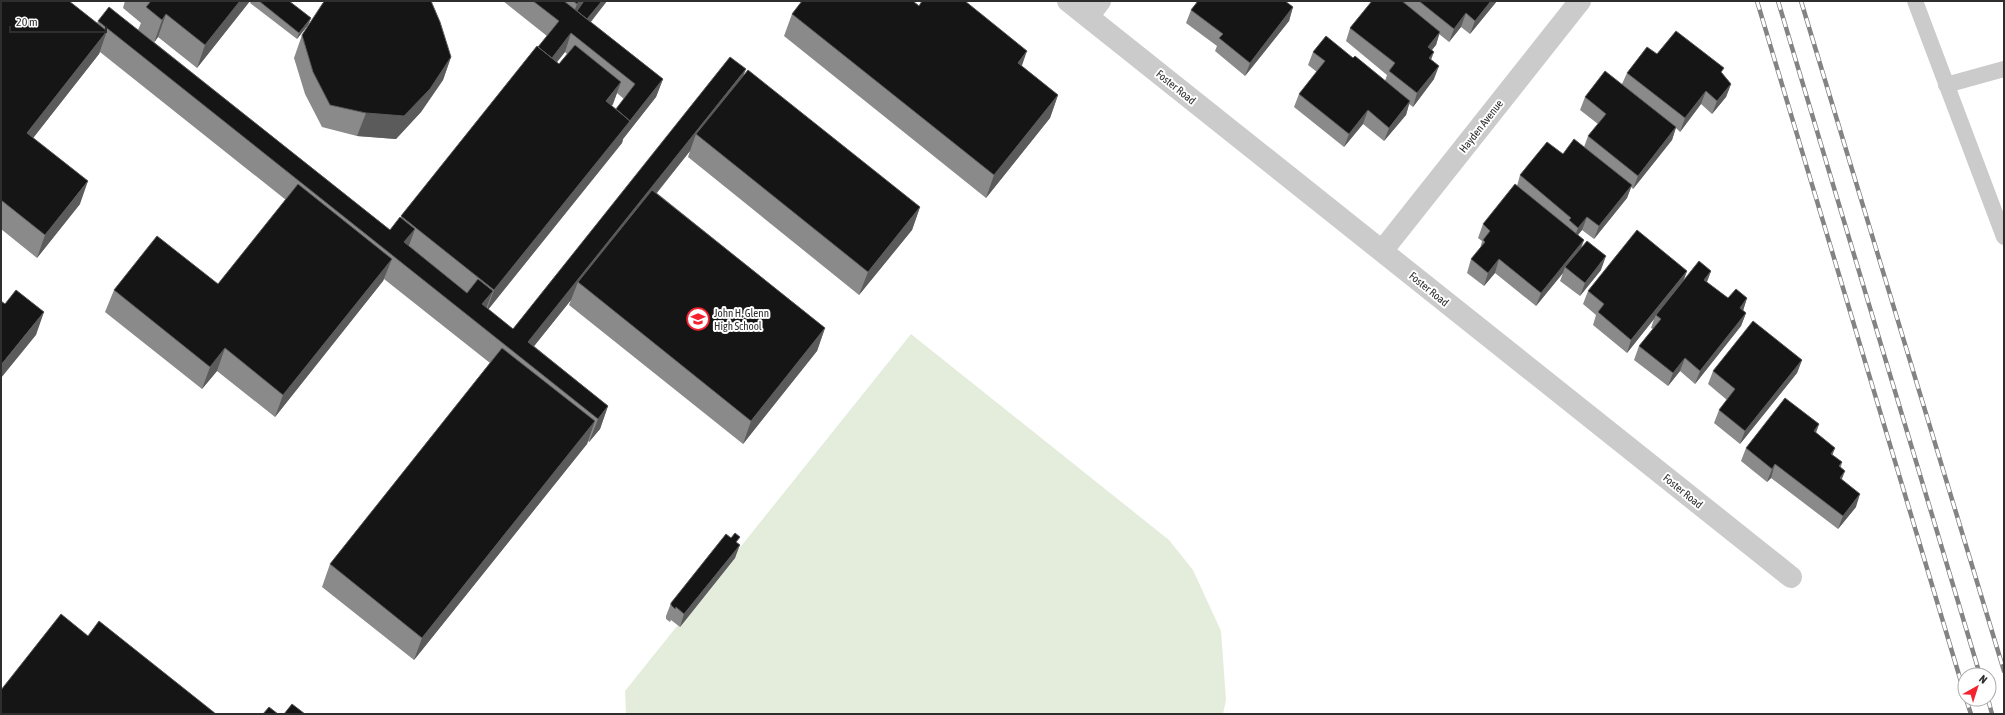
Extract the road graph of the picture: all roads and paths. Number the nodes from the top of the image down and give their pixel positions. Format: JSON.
{"nodes":[{"id":1,"x":1068,"y":1,"type":"edge"},
{"id":2,"x":1580,"y":1,"type":"edge"},
{"id":3,"x":1916,"y":1,"type":"edge"},
{"id":4,"x":1094,"y":9,"type":"edge"},
{"id":5,"x":2004,"y":69,"type":"edge"},
{"id":6,"x":1946,"y":86,"type":"junction"},
{"id":7,"x":2004,"y":237,"type":"edge"},
{"id":8,"x":1382,"y":251,"type":"junction"},
{"id":9,"x":1791,"y":577,"type":"dead end"}],
"edges":[{"from":1,"to":4,"type":"street","name":"Foster Road"},
{"from":2,"to":8,"type":"street","name":"Hayden Avenue"},
{"from":3,"to":6,"type":"lane"},
{"from":4,"to":8,"type":"street","name":"Foster Road"},
{"from":5,"to":6,"type":"lane"},
{"from":6,"to":7,"type":"lane"},
{"from":8,"to":9,"type":"street","name":"Foster Road"}]}
